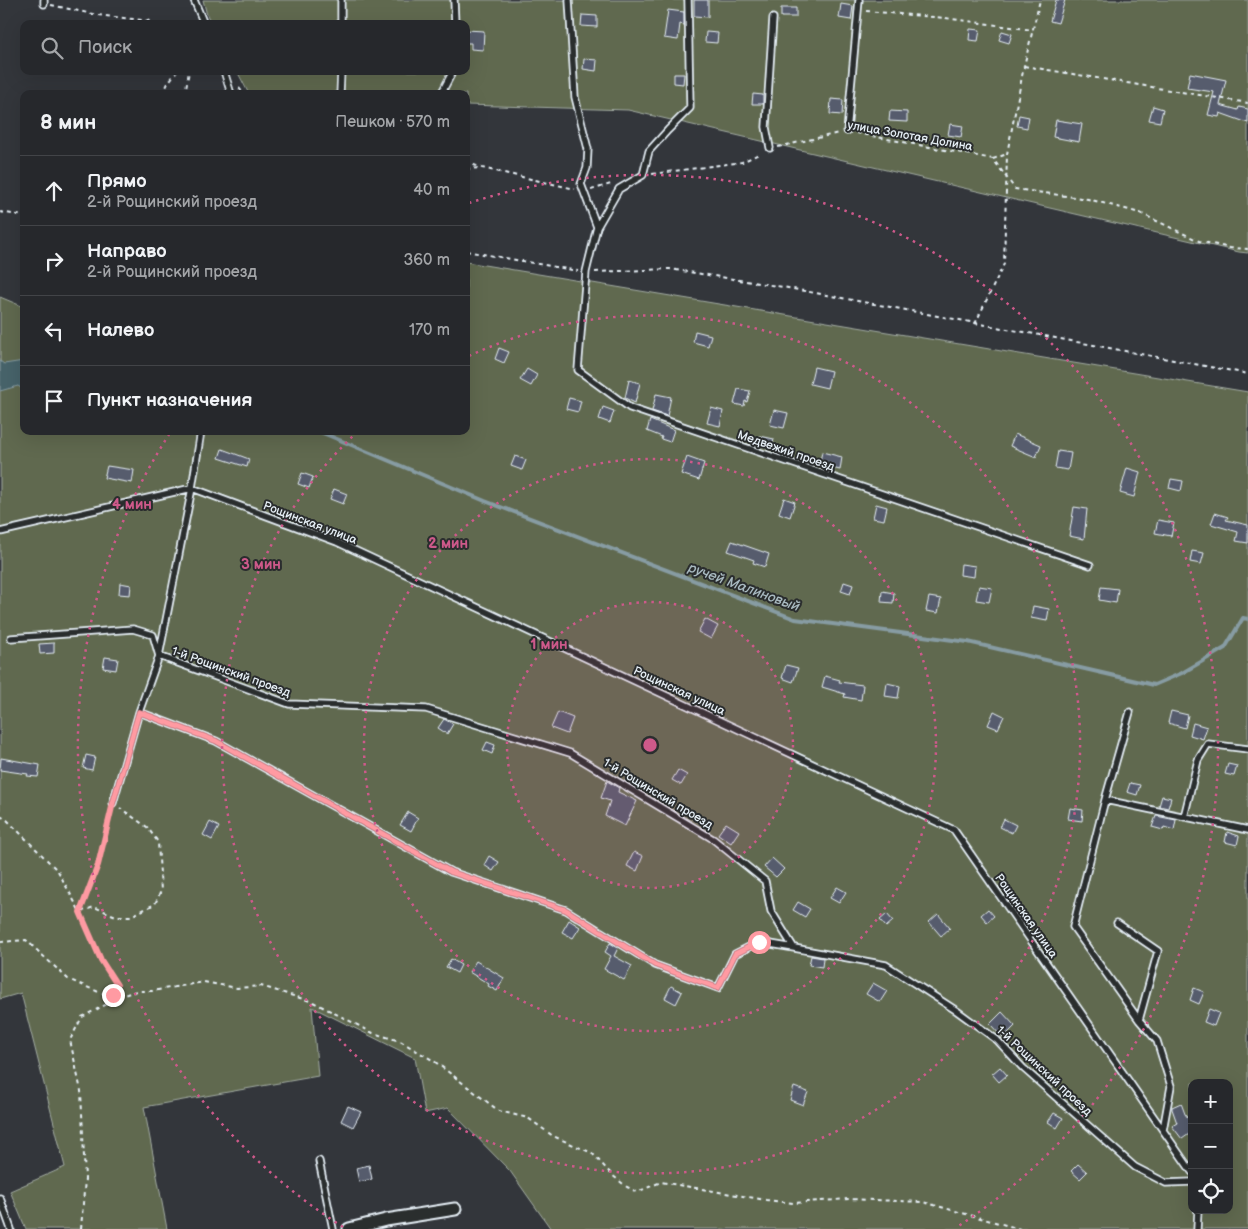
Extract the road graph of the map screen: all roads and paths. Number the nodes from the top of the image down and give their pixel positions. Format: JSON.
{"nodes":[{"id":1,"x":194,"y":0,"type":"edge"},
{"id":2,"x":341,"y":0,"type":"edge"},
{"id":3,"x":454,"y":0,"type":"edge"},
{"id":4,"x":569,"y":0,"type":"edge"},
{"id":5,"x":688,"y":0,"type":"edge"},
{"id":6,"x":858,"y":0,"type":"edge"},
{"id":7,"x":1040,"y":0,"type":"edge"},
{"id":8,"x":44,"y":2,"type":"edge"},
{"id":9,"x":858,"y":10,"type":"junction"},
{"id":10,"x":773,"y":18,"type":"dead end"},
{"id":11,"x":142,"y":20,"type":"edge"},
{"id":12,"x":202,"y":20,"type":"edge"},
{"id":13,"x":341,"y":20,"type":"edge"},
{"id":14,"x":454,"y":20,"type":"edge"},
{"id":15,"x":1033,"y":30,"type":"junction"},
{"id":16,"x":1024,"y":66,"type":"junction"},
{"id":17,"x":174,"y":75,"type":"edge"},
{"id":18,"x":188,"y":75,"type":"edge"},
{"id":19,"x":225,"y":75,"type":"edge"},
{"id":20,"x":341,"y":75,"type":"edge"},
{"id":21,"x":451,"y":75,"type":"edge"},
{"id":22,"x":164,"y":90,"type":"edge"},
{"id":23,"x":186,"y":90,"type":"edge"},
{"id":24,"x":230,"y":90,"type":"edge"},
{"id":25,"x":340,"y":90,"type":"edge"},
{"id":26,"x":443,"y":90,"type":"edge"},
{"id":27,"x":1248,"y":103,"type":"edge"},
{"id":28,"x":847,"y":131,"type":"junction"},
{"id":29,"x":770,"y":148,"type":"junction"},
{"id":30,"x":1007,"y":154,"type":"junction"},
{"id":31,"x":993,"y":159,"type":"junction"},
{"id":32,"x":470,"y":164,"type":"edge"},
{"id":33,"x":482,"y":168,"type":"junction"},
{"id":34,"x":470,"y":169,"type":"edge"},
{"id":35,"x":642,"y":175,"type":"junction"},
{"id":36,"x":1006,"y":178,"type":"junction"},
{"id":37,"x":614,"y":183,"type":"dead end"},
{"id":38,"x":585,"y":192,"type":"junction"},
{"id":39,"x":0,"y":212,"type":"edge"},
{"id":40,"x":20,"y":215,"type":"edge"},
{"id":41,"x":597,"y":227,"type":"junction"},
{"id":42,"x":1248,"y":249,"type":"edge"},
{"id":43,"x":470,"y":252,"type":"edge"},
{"id":44,"x":586,"y":272,"type":"junction"},
{"id":45,"x":975,"y":324,"type":"junction"},
{"id":46,"x":1248,"y":374,"type":"edge"},
{"id":47,"x":199,"y":435,"type":"edge"},
{"id":48,"x":192,"y":488,"type":"junction"},
{"id":49,"x":0,"y":532,"type":"edge"},
{"id":50,"x":1090,"y":565,"type":"dead end"},
{"id":51,"x":11,"y":638,"type":"dead end"},
{"id":52,"x":159,"y":656,"type":"junction"},
{"id":53,"x":139,"y":712,"type":"junction"},
{"id":54,"x":1130,"y":712,"type":"dead end"},
{"id":55,"x":1248,"y":749,"type":"edge"},
{"id":56,"x":1105,"y":800,"type":"junction"},
{"id":57,"x":113,"y":803,"type":"junction"},
{"id":58,"x":0,"y":816,"type":"edge"},
{"id":59,"x":1184,"y":817,"type":"junction"},
{"id":60,"x":1248,"y":830,"type":"edge"},
{"id":61,"x":80,"y":912,"type":"junction"},
{"id":62,"x":1117,"y":923,"type":"dead end"},
{"id":63,"x":0,"y":942,"type":"edge"},
{"id":64,"x":794,"y":948,"type":"junction"},
{"id":65,"x":113,"y":995,"type":"junction"},
{"id":66,"x":1139,"y":1020,"type":"junction"},
{"id":67,"x":1163,"y":1130,"type":"junction"},
{"id":68,"x":319,"y":1162,"type":"dead end"},
{"id":69,"x":1190,"y":1169,"type":"edge"},
{"id":70,"x":1188,"y":1182,"type":"edge"},
{"id":71,"x":0,"y":1198,"type":"edge"},
{"id":72,"x":455,"y":1209,"type":"dead end"},
{"id":73,"x":1198,"y":1214,"type":"edge"},
{"id":74,"x":11,"y":1229,"type":"edge"},
{"id":75,"x":81,"y":1229,"type":"edge"},
{"id":76,"x":333,"y":1229,"type":"edge"},
{"id":77,"x":349,"y":1229,"type":"edge"},
{"id":78,"x":1020,"y":1229,"type":"edge"},
{"id":79,"x":1197,"y":1229,"type":"edge"}],
"edges":[{"from":1,"to":12,"type":"lane"},
{"from":2,"to":13,"type":"lane"},
{"from":3,"to":14,"type":"lane"},
{"from":4,"to":38,"type":"lane"},
{"from":5,"to":35,"type":"lane"},
{"from":6,"to":9,"type":"lane"},
{"from":7,"to":15,"type":"path"},
{"from":8,"to":11,"type":"path"},
{"from":9,"to":15,"type":"path"},
{"from":9,"to":28,"type":"lane"},
{"from":10,"to":29,"type":"lane"},
{"from":15,"to":16,"type":"path"},
{"from":16,"to":27,"type":"path"},
{"from":16,"to":30,"type":"path"},
{"from":17,"to":22,"type":"path"},
{"from":18,"to":23,"type":"path"},
{"from":19,"to":24,"type":"lane"},
{"from":20,"to":25,"type":"lane"},
{"from":21,"to":26,"type":"lane"},
{"from":28,"to":29,"type":"path","name":"улица Золотая Долина"},
{"from":28,"to":31,"type":"path","name":"улица Золотая Долина"},
{"from":29,"to":35,"type":"path","name":"улица Золотая Долина"},
{"from":30,"to":31,"type":"path"},
{"from":30,"to":36,"type":"path"},
{"from":31,"to":36,"type":"path"},
{"from":32,"to":33,"type":"path"},
{"from":33,"to":34,"type":"path"},
{"from":33,"to":38,"type":"path"},
{"from":35,"to":41,"type":"lane"},
{"from":36,"to":42,"type":"path"},
{"from":36,"to":45,"type":"path"},
{"from":37,"to":38,"type":"path"},
{"from":38,"to":41,"type":"lane"},
{"from":39,"to":40,"type":"path"},
{"from":41,"to":44,"type":"lane"},
{"from":43,"to":44,"type":"path"},
{"from":44,"to":45,"type":"path"},
{"from":44,"to":50,"type":"lane","name":"Медвежий проезд"},
{"from":45,"to":46,"type":"path"},
{"from":47,"to":48,"type":"lane"},
{"from":48,"to":49,"type":"lane"},
{"from":48,"to":52,"type":"lane"},
{"from":48,"to":67,"type":"lane","name":"Рощинская улица"},
{"from":51,"to":52,"type":"lane","name":"1-й Рощинский проезд"},
{"from":52,"to":53,"type":"lane"},
{"from":52,"to":64,"type":"lane","name":"1-й Рощинский проезд"},
{"from":53,"to":57,"type":"lane"},
{"from":53,"to":64,"type":"lane"},
{"from":54,"to":56,"type":"lane"},
{"from":55,"to":59,"type":"lane"},
{"from":56,"to":59,"type":"lane"},
{"from":56,"to":66,"type":"lane"},
{"from":57,"to":61,"type":"path"},
{"from":57,"to":61,"type":"path"},
{"from":58,"to":61,"type":"path"},
{"from":59,"to":60,"type":"lane"},
{"from":61,"to":65,"type":"path"},
{"from":62,"to":66,"type":"lane"},
{"from":63,"to":65,"type":"path"},
{"from":64,"to":70,"type":"lane","name":"1-й Рощинский проезд"},
{"from":65,"to":75,"type":"path"},
{"from":65,"to":78,"type":"path"},
{"from":66,"to":67,"type":"lane"},
{"from":67,"to":69,"type":"lane","name":"Рощинская улица"},
{"from":68,"to":76,"type":"lane"},
{"from":71,"to":74,"type":"lane"},
{"from":72,"to":77,"type":"street"},
{"from":73,"to":79,"type":"lane"}]}
